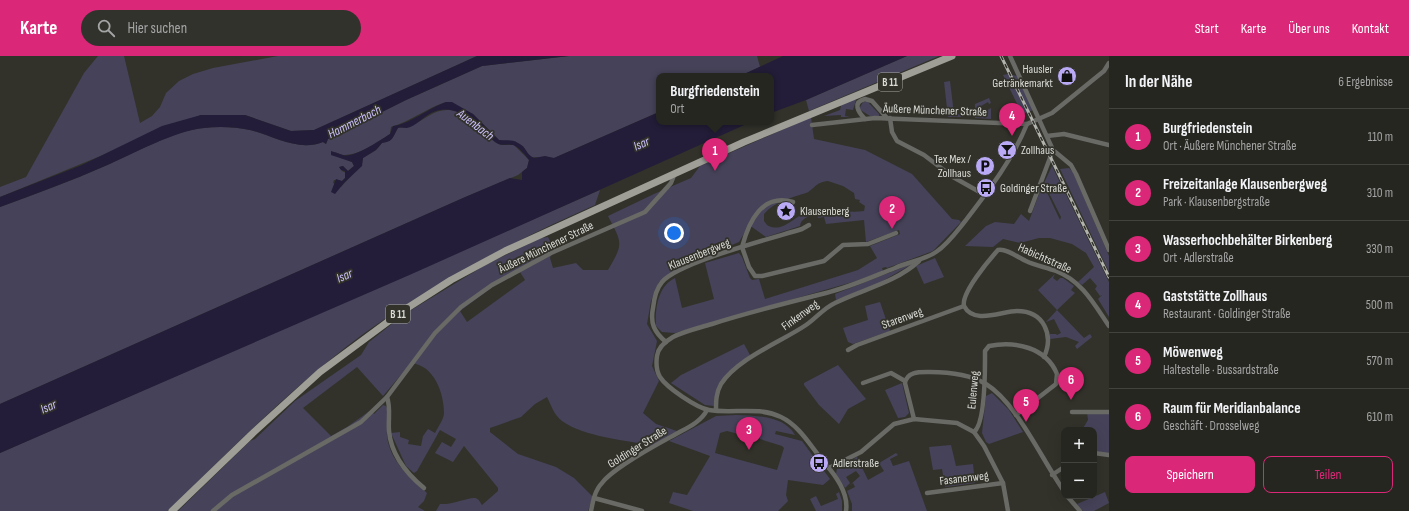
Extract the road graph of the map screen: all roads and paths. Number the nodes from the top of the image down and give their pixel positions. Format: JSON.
{"nodes":[{"id":1,"x":952,"y":56,"type":"edge"},
{"id":2,"x":1010,"y":56,"type":"edge"},
{"id":3,"x":1109,"y":64,"type":"edge"},
{"id":4,"x":888,"y":118,"type":"junction"},
{"id":5,"x":1040,"y":118,"type":"junction"},
{"id":6,"x":865,"y":119,"type":"junction"},
{"id":7,"x":812,"y":124,"type":"dead end"},
{"id":8,"x":1027,"y":124,"type":"junction"},
{"id":9,"x":1047,"y":136,"type":"junction"},
{"id":10,"x":1109,"y":145,"type":"edge"},
{"id":11,"x":1053,"y":150,"type":"junction"},
{"id":12,"x":675,"y":173,"type":"junction"},
{"id":13,"x":985,"y":195,"type":"junction"},
{"id":14,"x":793,"y":202,"type":"dead end"},
{"id":15,"x":1030,"y":211,"type":"dead end"},
{"id":16,"x":808,"y":226,"type":"dead end"},
{"id":17,"x":896,"y":233,"type":"dead end"},
{"id":18,"x":742,"y":247,"type":"junction"},
{"id":19,"x":1109,"y":250,"type":"edge"},
{"id":20,"x":920,"y":259,"type":"junction"},
{"id":21,"x":964,"y":306,"type":"junction"},
{"id":22,"x":1109,"y":326,"type":"edge"},
{"id":23,"x":666,"y":342,"type":"junction"},
{"id":24,"x":848,"y":350,"type":"dead end"},
{"id":25,"x":1044,"y":357,"type":"junction"},
{"id":26,"x":905,"y":381,"type":"junction"},
{"id":27,"x":863,"y":383,"type":"dead end"},
{"id":28,"x":985,"y":383,"type":"junction"},
{"id":29,"x":387,"y":397,"type":"junction"},
{"id":30,"x":707,"y":410,"type":"junction"},
{"id":31,"x":716,"y":410,"type":"junction"},
{"id":32,"x":1072,"y":412,"type":"dead end"},
{"id":33,"x":1109,"y":412,"type":"edge"},
{"id":34,"x":1016,"y":415,"type":"junction"},
{"id":35,"x":914,"y":419,"type":"junction"},
{"id":36,"x":974,"y":432,"type":"junction"},
{"id":37,"x":1097,"y":453,"type":"edge"},
{"id":38,"x":1109,"y":455,"type":"edge"},
{"id":39,"x":829,"y":468,"type":"junction"},
{"id":40,"x":1061,"y":469,"type":"edge"},
{"id":41,"x":1052,"y":475,"type":"junction"},
{"id":42,"x":1003,"y":483,"type":"junction"},
{"id":43,"x":1061,"y":487,"type":"edge"},
{"id":44,"x":424,"y":488,"type":"dead end"},
{"id":45,"x":927,"y":493,"type":"dead end"},
{"id":46,"x":594,"y":498,"type":"junction"},
{"id":47,"x":1070,"y":499,"type":"edge"},
{"id":48,"x":172,"y":511,"type":"edge"},
{"id":49,"x":213,"y":511,"type":"edge"},
{"id":50,"x":591,"y":511,"type":"edge"},
{"id":51,"x":642,"y":511,"type":"edge"},
{"id":52,"x":846,"y":511,"type":"edge"},
{"id":53,"x":1008,"y":511,"type":"edge"},
{"id":54,"x":1080,"y":511,"type":"edge"}],
"edges":[{"from":1,"to":12,"type":"main road","number":"B 11"},
{"from":2,"to":5,"type":"street"},
{"from":3,"to":5,"type":"street","name":"Äußere Münchener Straße"},
{"from":4,"to":6,"type":"street","name":"Äußere Münchener Straße"},
{"from":4,"to":6,"type":"street"},
{"from":4,"to":8,"type":"street","name":"Äußere Münchener Straße"},
{"from":4,"to":13,"type":"street"},
{"from":5,"to":8,"type":"street","name":"Äußere Münchener Straße"},
{"from":5,"to":9,"type":"street"},
{"from":6,"to":7,"type":"street","name":"Äußere Münchener Straße"},
{"from":8,"to":13,"type":"street"},
{"from":9,"to":10,"type":"street"},
{"from":9,"to":11,"type":"street"},
{"from":11,"to":15,"type":"street"},
{"from":11,"to":19,"type":"street"},
{"from":12,"to":29,"type":"street","name":"Äußere Münchener Straße"},
{"from":12,"to":48,"type":"main road","number":"B 11"},
{"from":13,"to":20,"type":"street"},
{"from":14,"to":18,"type":"street"},
{"from":16,"to":18,"type":"street","name":"Klausenbergweg"},
{"from":17,"to":18,"type":"street"},
{"from":18,"to":23,"type":"street","name":"Klausenbergweg"},
{"from":20,"to":23,"type":"street"},
{"from":20,"to":31,"type":"street","name":"Finkenweg"},
{"from":21,"to":22,"type":"street","name":"Habichtstraße"},
{"from":21,"to":24,"type":"street","name":"Starenweg"},
{"from":21,"to":25,"type":"street"},
{"from":23,"to":30,"type":"street"},
{"from":25,"to":28,"type":"street","name":"Eulenweg"},
{"from":25,"to":34,"type":"street"},
{"from":26,"to":27,"type":"street"},
{"from":26,"to":28,"type":"street"},
{"from":26,"to":35,"type":"street"},
{"from":28,"to":34,"type":"street"},
{"from":28,"to":36,"type":"street","name":"Eulenweg"},
{"from":29,"to":44,"type":"street"},
{"from":29,"to":49,"type":"street","name":"Äußere Münchener Straße"},
{"from":30,"to":31,"type":"street"},
{"from":30,"to":46,"type":"street","name":"Goldinger Straße"},
{"from":31,"to":39,"type":"street"},
{"from":32,"to":33,"type":"street"},
{"from":34,"to":41,"type":"street"},
{"from":35,"to":36,"type":"street"},
{"from":35,"to":39,"type":"street"},
{"from":36,"to":42,"type":"street"},
{"from":37,"to":38,"type":"street"},
{"from":39,"to":52,"type":"street"},
{"from":40,"to":41,"type":"street"},
{"from":41,"to":43,"type":"street"},
{"from":42,"to":45,"type":"street","name":"Fasanenweg"},
{"from":42,"to":53,"type":"street"},
{"from":46,"to":50,"type":"street","name":"Goldinger Straße"},
{"from":46,"to":51,"type":"street"},
{"from":47,"to":54,"type":"street"}]}
